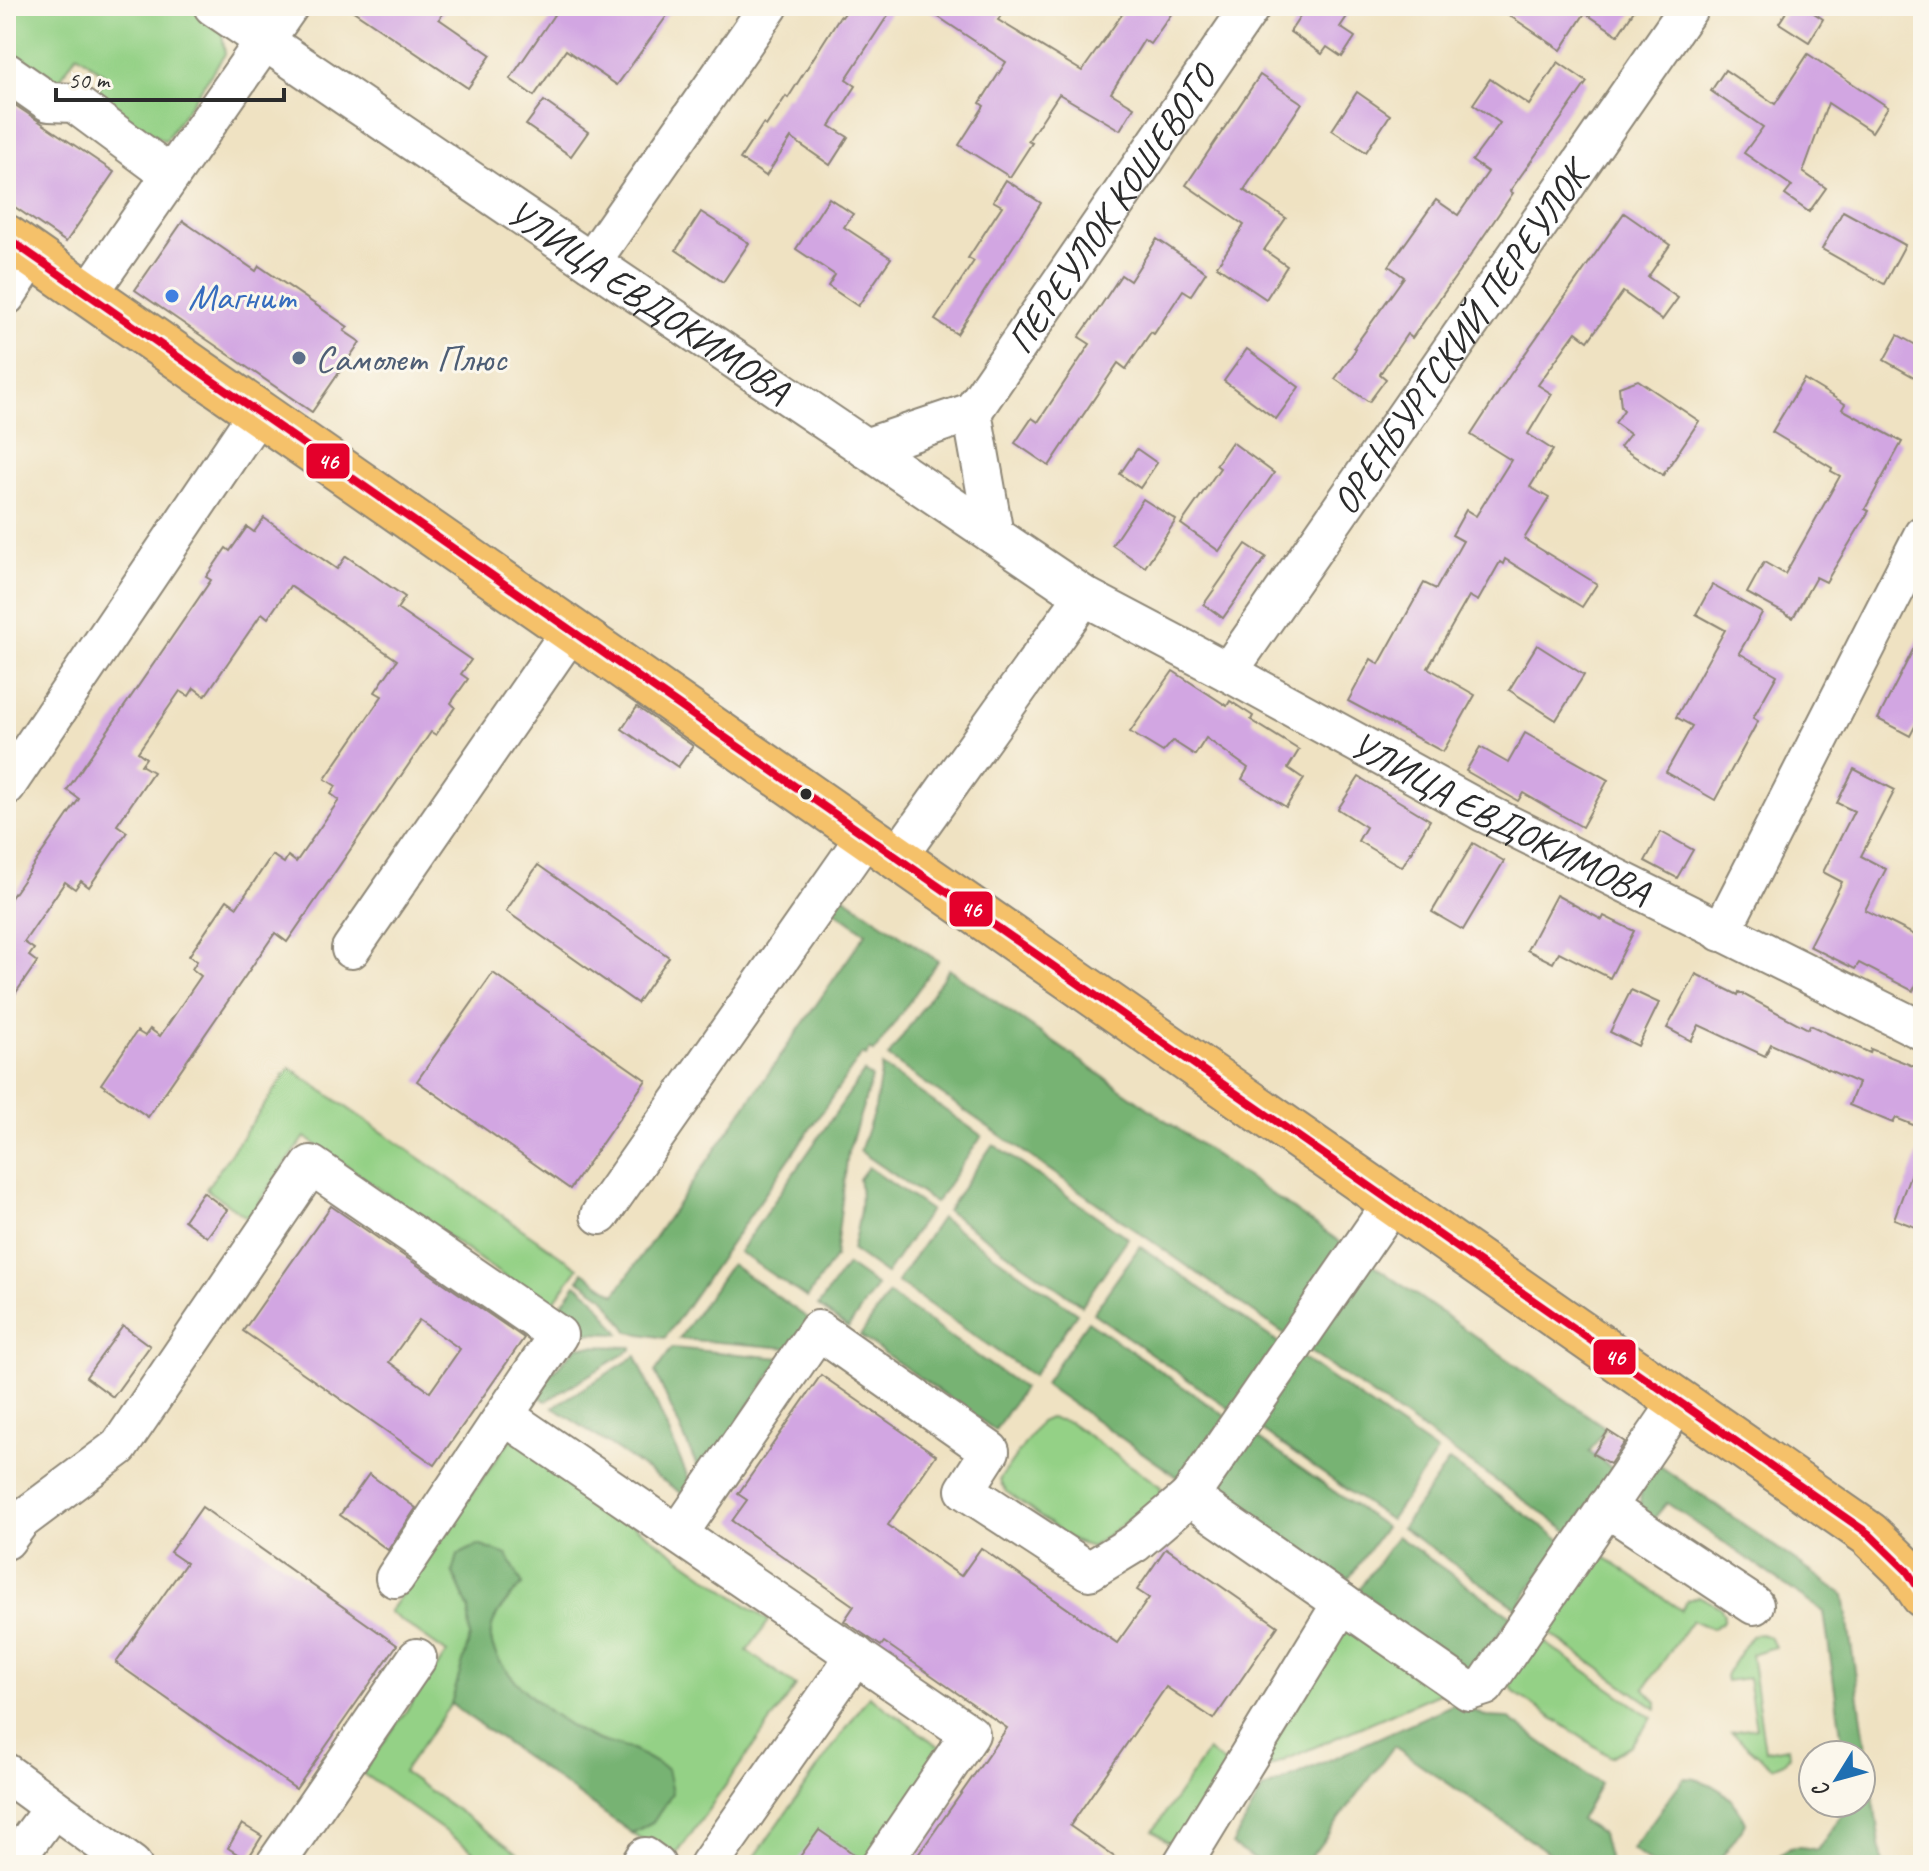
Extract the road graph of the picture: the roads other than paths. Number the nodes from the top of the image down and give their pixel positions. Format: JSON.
{"nodes":[{"id":1,"x":213,"y":6,"type":"edge"},
{"id":2,"x":289,"y":6,"type":"edge"},
{"id":3,"x":769,"y":6,"type":"edge"},
{"id":4,"x":1251,"y":6,"type":"edge"},
{"id":5,"x":1690,"y":6,"type":"edge"},
{"id":6,"x":265,"y":41,"type":"junction"},
{"id":7,"x":6,"y":72,"type":"edge"},
{"id":8,"x":171,"y":175,"type":"junction"},
{"id":9,"x":19,"y":247,"type":"edge"},
{"id":10,"x":591,"y":262,"type":"junction"},
{"id":11,"x":89,"y":293,"type":"junction"},
{"id":12,"x":6,"y":296,"type":"edge"},
{"id":13,"x":972,"y":412,"type":"junction"},
{"id":14,"x":257,"y":414,"type":"junction"},
{"id":15,"x":865,"y":448,"type":"junction"},
{"id":16,"x":994,"y":535,"type":"junction"},
{"id":17,"x":1923,"y":535,"type":"edge"},
{"id":18,"x":1084,"y":596,"type":"junction"},
{"id":19,"x":570,"y":632,"type":"junction"},
{"id":20,"x":1228,"y":672,"type":"junction"},
{"id":21,"x":6,"y":786,"type":"edge"},
{"id":22,"x":880,"y":848,"type":"junction"},
{"id":23,"x":1721,"y":932,"type":"junction"},
{"id":24,"x":351,"y":949,"type":"dead end"},
{"id":25,"x":1923,"y":1031,"type":"edge"},
{"id":26,"x":1392,"y":1203,"type":"junction"},
{"id":27,"x":600,"y":1215,"type":"dead end"},
{"id":28,"x":1678,"y":1403,"type":"junction"},
{"id":29,"x":505,"y":1416,"type":"junction"},
{"id":30,"x":1189,"y":1497,"type":"junction"},
{"id":31,"x":1606,"y":1507,"type":"junction"},
{"id":32,"x":679,"y":1533,"type":"junction"},
{"id":33,"x":6,"y":1540,"type":"edge"},
{"id":34,"x":395,"y":1578,"type":"dead end"},
{"id":35,"x":1923,"y":1595,"type":"edge"},
{"id":36,"x":1342,"y":1603,"type":"junction"},
{"id":37,"x":1754,"y":1605,"type":"dead end"},
{"id":38,"x":856,"y":1655,"type":"junction"},
{"id":39,"x":417,"y":1658,"type":"dead end"},
{"id":40,"x":6,"y":1773,"type":"edge"},
{"id":41,"x":53,"y":1808,"type":"junction"},
{"id":42,"x":11,"y":1865,"type":"edge"},
{"id":43,"x":132,"y":1865,"type":"edge"},
{"id":44,"x":275,"y":1865,"type":"edge"},
{"id":45,"x":640,"y":1865,"type":"edge"},
{"id":46,"x":656,"y":1865,"type":"edge"},
{"id":47,"x":709,"y":1865,"type":"edge"},
{"id":48,"x":881,"y":1865,"type":"edge"},
{"id":49,"x":1182,"y":1865,"type":"edge"}],
"edges":[{"from":1,"to":6,"type":"street","name":"УЛИЦА ЕВДОКИМОВА"},
{"from":2,"to":6,"type":"street"},
{"from":3,"to":10,"type":"street"},
{"from":4,"to":13,"type":"street","name":"ПЕРЕУЛОК КОШЕВОГО"},
{"from":5,"to":20,"type":"street","name":"ОРЕНБУРГСКИЙ ПЕРЕУЛОК"},
{"from":6,"to":8,"type":"street"},
{"from":6,"to":10,"type":"street","name":"УЛИЦА ЕВДОКИМОВА"},
{"from":7,"to":8,"type":"street"},
{"from":8,"to":11,"type":"street"},
{"from":9,"to":11,"type":"main road"},
{"from":9,"to":12,"type":"street"},
{"from":10,"to":15,"type":"street","name":"УЛИЦА ЕВДОКИМОВА"},
{"from":11,"to":14,"type":"main road"},
{"from":13,"to":15,"type":"street"},
{"from":13,"to":16,"type":"street"},
{"from":14,"to":19,"type":"main road"},
{"from":14,"to":21,"type":"street"},
{"from":15,"to":16,"type":"street","name":"УЛИЦА ЕВДОКИМОВА"},
{"from":16,"to":18,"type":"street","name":"УЛИЦА ЕВДОКИМОВА"},
{"from":17,"to":23,"type":"street"},
{"from":18,"to":20,"type":"street","name":"УЛИЦА ЕВДОКИМОВА"},
{"from":18,"to":22,"type":"street"},
{"from":19,"to":22,"type":"main road"},
{"from":19,"to":24,"type":"street"},
{"from":20,"to":23,"type":"street","name":"УЛИЦА ЕВДОКИМОВА"},
{"from":22,"to":26,"type":"main road"},
{"from":22,"to":27,"type":"street"},
{"from":23,"to":25,"type":"street","name":"УЛИЦА ЕВДОКИМОВА"},
{"from":26,"to":28,"type":"main road"},
{"from":26,"to":30,"type":"street"},
{"from":28,"to":31,"type":"street"},
{"from":28,"to":35,"type":"main road"},
{"from":29,"to":32,"type":"street"},
{"from":29,"to":33,"type":"street"},
{"from":29,"to":34,"type":"street"},
{"from":30,"to":32,"type":"street"},
{"from":30,"to":36,"type":"street"},
{"from":31,"to":36,"type":"street"},
{"from":31,"to":37,"type":"street"},
{"from":32,"to":38,"type":"street"},
{"from":36,"to":49,"type":"street"},
{"from":38,"to":47,"type":"street"},
{"from":38,"to":48,"type":"street"},
{"from":39,"to":44,"type":"street"},
{"from":40,"to":41,"type":"street"},
{"from":41,"to":42,"type":"street"},
{"from":41,"to":43,"type":"street"},
{"from":45,"to":46,"type":"street"}]}
